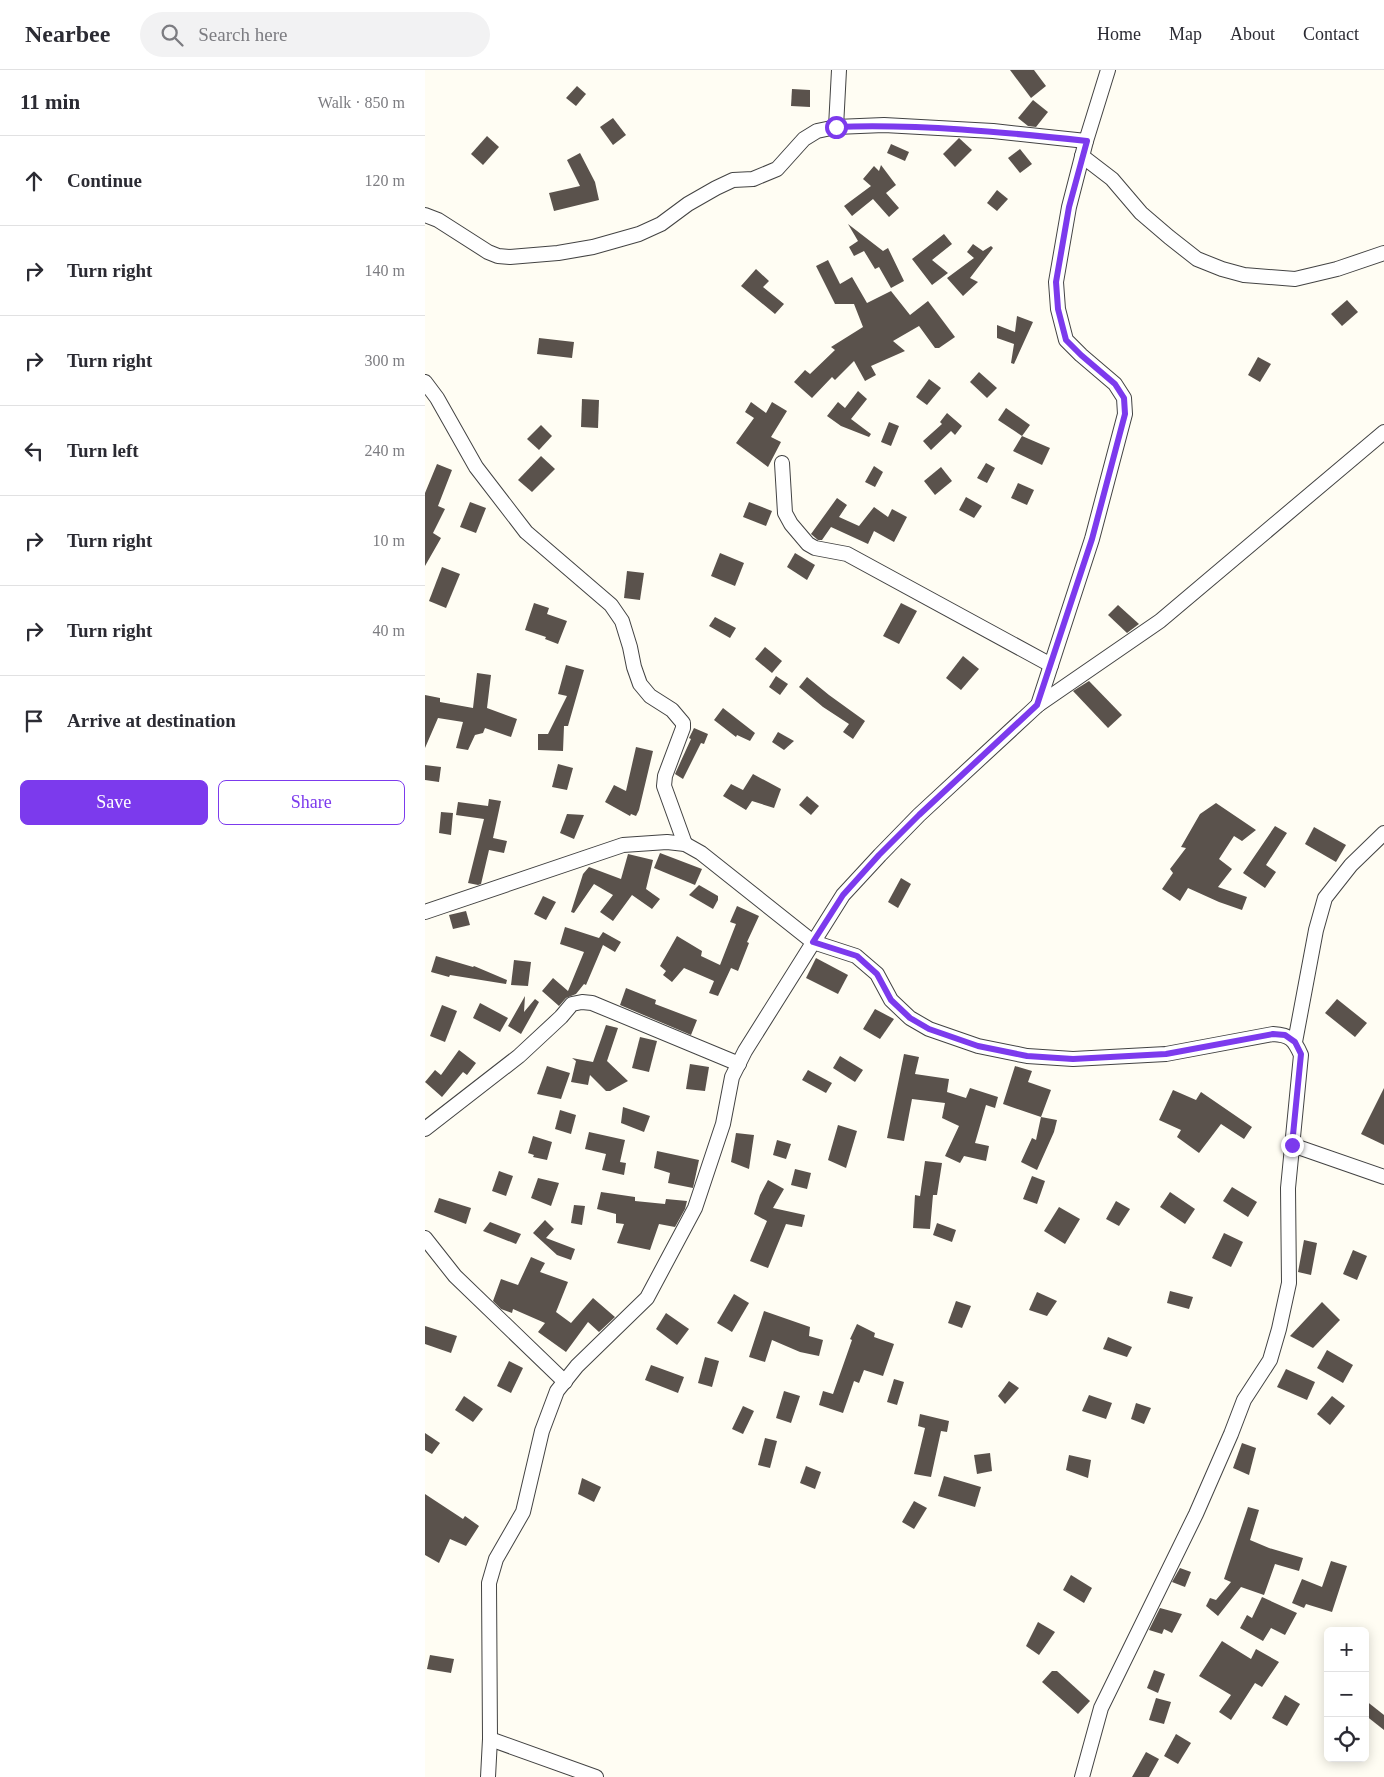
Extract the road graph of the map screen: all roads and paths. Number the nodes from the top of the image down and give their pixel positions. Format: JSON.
{"nodes":[{"id":1,"x":839,"y":70,"type":"edge"},
{"id":2,"x":1108,"y":70,"type":"edge"},
{"id":3,"x":836,"y":127,"type":"junction"},
{"id":4,"x":1087,"y":141,"type":"junction"},
{"id":5,"x":1082,"y":156,"type":"junction"},
{"id":6,"x":425,"y":215,"type":"edge"},
{"id":7,"x":1384,"y":253,"type":"edge"},
{"id":8,"x":425,"y":382,"type":"edge"},
{"id":9,"x":1384,"y":432,"type":"edge"},
{"id":10,"x":782,"y":463,"type":"dead end"},
{"id":11,"x":1051,"y":665,"type":"junction"},
{"id":12,"x":1037,"y":705,"type":"junction"},
{"id":13,"x":1384,"y":833,"type":"edge"},
{"id":14,"x":685,"y":844,"type":"junction"},
{"id":15,"x":425,"y":912,"type":"edge"},
{"id":16,"x":813,"y":942,"type":"junction"},
{"id":17,"x":1295,"y":1042,"type":"junction"},
{"id":18,"x":739,"y":1064,"type":"junction"},
{"id":19,"x":425,"y":1129,"type":"edge"},
{"id":20,"x":1292,"y":1145,"type":"junction"},
{"id":21,"x":1384,"y":1177,"type":"edge"},
{"id":22,"x":425,"y":1238,"type":"edge"},
{"id":23,"x":565,"y":1382,"type":"junction"},
{"id":24,"x":490,"y":1739,"type":"junction"},
{"id":25,"x":488,"y":1777,"type":"edge"},
{"id":26,"x":596,"y":1777,"type":"edge"},
{"id":27,"x":1082,"y":1777,"type":"edge"}],
"edges":[{"from":1,"to":3,"type":"street"},
{"from":2,"to":4,"type":"street"},
{"from":3,"to":4,"type":"street"},
{"from":3,"to":6,"type":"street"},
{"from":4,"to":5,"type":"street"},
{"from":5,"to":7,"type":"street"},
{"from":5,"to":11,"type":"street"},
{"from":8,"to":14,"type":"street"},
{"from":9,"to":12,"type":"street"},
{"from":10,"to":11,"type":"street"},
{"from":11,"to":12,"type":"street"},
{"from":12,"to":16,"type":"street"},
{"from":13,"to":17,"type":"street"},
{"from":14,"to":15,"type":"street"},
{"from":14,"to":16,"type":"street"},
{"from":16,"to":17,"type":"street"},
{"from":16,"to":18,"type":"street"},
{"from":17,"to":20,"type":"street"},
{"from":18,"to":19,"type":"street"},
{"from":18,"to":23,"type":"street"},
{"from":20,"to":21,"type":"street"},
{"from":20,"to":27,"type":"street"},
{"from":22,"to":23,"type":"street"},
{"from":23,"to":24,"type":"street"},
{"from":24,"to":25,"type":"street"},
{"from":24,"to":26,"type":"street"}]}
